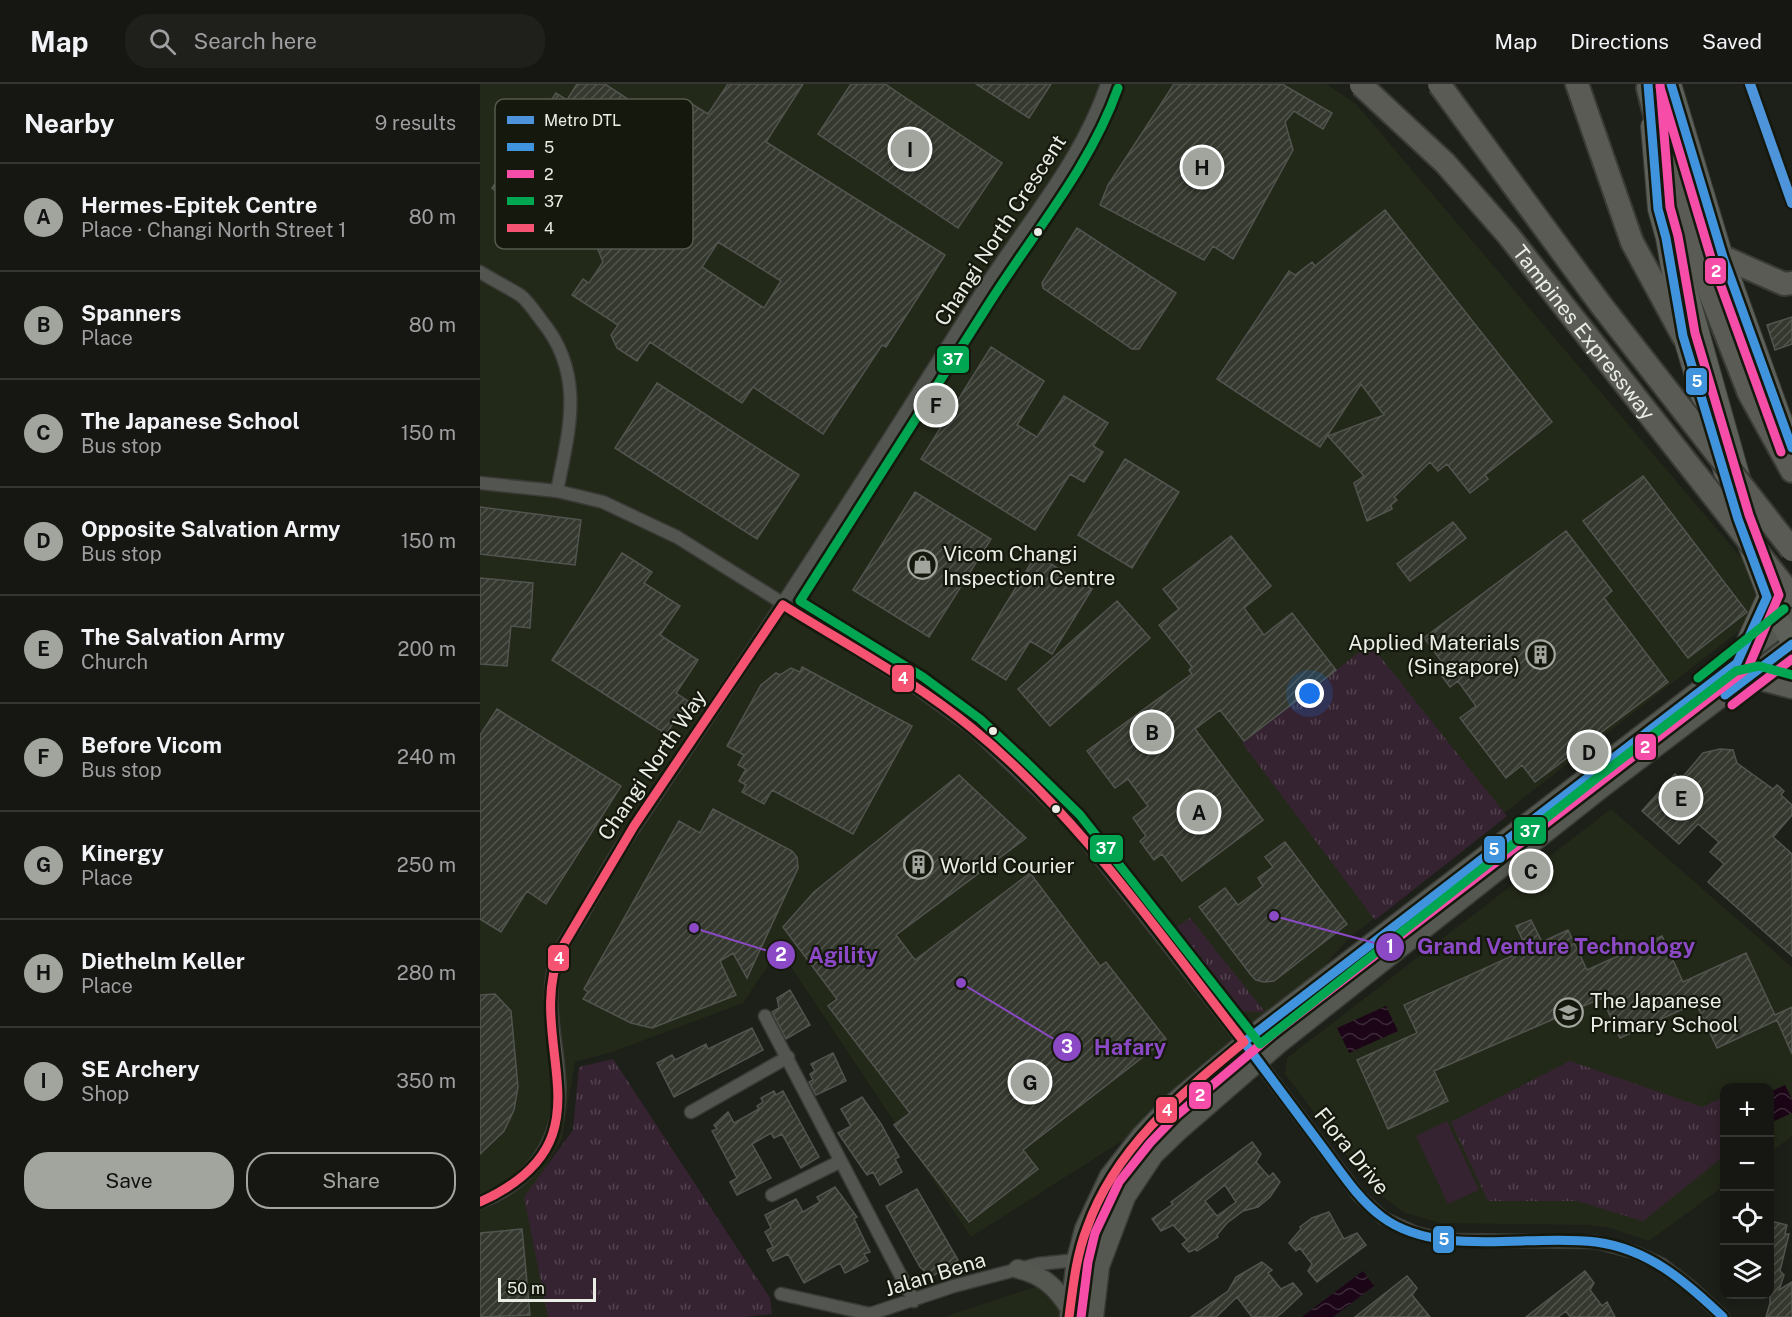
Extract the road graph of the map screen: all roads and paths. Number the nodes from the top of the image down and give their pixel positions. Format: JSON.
{"nodes":[{"id":1,"x":1107,"y":84,"type":"edge"},
{"id":2,"x":1360,"y":84,"type":"edge"},
{"id":3,"x":1439,"y":84,"type":"edge"},
{"id":4,"x":1577,"y":84,"type":"edge"},
{"id":5,"x":1671,"y":85,"type":"edge"},
{"id":6,"x":1648,"y":86,"type":"edge"},
{"id":7,"x":1666,"y":238,"type":"junction"},
{"id":8,"x":1723,"y":257,"type":"junction"},
{"id":9,"x":480,"y":272,"type":"edge"},
{"id":10,"x":1792,"y":283,"type":"edge"},
{"id":11,"x":1683,"y":336,"type":"junction"},
{"id":12,"x":1792,"y":448,"type":"edge"},
{"id":13,"x":1792,"y":471,"type":"edge"},
{"id":14,"x":480,"y":483,"type":"edge"},
{"id":15,"x":557,"y":491,"type":"junction"},
{"id":16,"x":1792,"y":550,"type":"edge"},
{"id":17,"x":1752,"y":554,"type":"junction"},
{"id":18,"x":1792,"y":596,"type":"edge"},
{"id":19,"x":1767,"y":597,"type":"junction"},
{"id":20,"x":783,"y":605,"type":"junction"},
{"id":21,"x":1789,"y":630,"type":"edge"},
{"id":22,"x":1740,"y":672,"type":"junction"},
{"id":23,"x":1792,"y":687,"type":"edge"},
{"id":24,"x":765,"y":1016,"type":"dead end"},
{"id":25,"x":1244,"y":1042,"type":"junction"},
{"id":26,"x":788,"y":1057,"type":"junction"},
{"id":27,"x":1258,"y":1061,"type":"junction"},
{"id":28,"x":691,"y":1112,"type":"dead end"},
{"id":29,"x":839,"y":1162,"type":"junction"},
{"id":30,"x":772,"y":1195,"type":"dead end"},
{"id":31,"x":480,"y":1202,"type":"edge"},
{"id":32,"x":1076,"y":1260,"type":"junction"},
{"id":33,"x":1100,"y":1266,"type":"junction"},
{"id":34,"x":1018,"y":1269,"type":"junction"},
{"id":35,"x":781,"y":1294,"type":"dead end"},
{"id":36,"x":914,"y":1301,"type":"junction"},
{"id":37,"x":1069,"y":1313,"type":"edge"},
{"id":38,"x":1094,"y":1317,"type":"edge"},
{"id":39,"x":1723,"y":1317,"type":"edge"}],
"edges":[{"from":1,"to":20,"type":"street","name":"Changi North Crescent"},
{"from":2,"to":18,"type":"highway","name":"Tampines Expressway","bridge":true},
{"from":3,"to":16,"type":"highway","name":"Tampines Expressway","bridge":true},
{"from":4,"to":11,"type":"highway"},
{"from":5,"to":8,"type":"main road"},
{"from":6,"to":7,"type":"main road"},
{"from":6,"to":13,"type":"highway"},
{"from":7,"to":11,"type":"main road"},
{"from":7,"to":17,"type":"main road"},
{"from":8,"to":10,"type":"highway"},
{"from":8,"to":12,"type":"main road"},
{"from":9,"to":15,"type":"street"},
{"from":11,"to":17,"type":"main road"},
{"from":14,"to":15,"type":"street","name":"Flora Drive"},
{"from":15,"to":20,"type":"street","name":"Flora Drive"},
{"from":17,"to":19,"type":"main road"},
{"from":19,"to":21,"type":"main road"},
{"from":19,"to":22,"type":"main road"},
{"from":20,"to":25,"type":"street","name":"Flora Drive"},
{"from":20,"to":31,"type":"street","name":"Changi North Way"},
{"from":21,"to":22,"type":"street"},
{"from":22,"to":23,"type":"highway"},
{"from":22,"to":25,"type":"street"},
{"from":22,"to":27,"type":"street"},
{"from":24,"to":26,"type":"street"},
{"from":25,"to":27,"type":"street","name":"Flora Drive"},
{"from":25,"to":32,"type":"street"},
{"from":26,"to":28,"type":"street"},
{"from":26,"to":29,"type":"street"},
{"from":27,"to":33,"type":"street"},
{"from":27,"to":39,"type":"street","name":"Flora Drive"},
{"from":29,"to":30,"type":"street"},
{"from":29,"to":36,"type":"street"},
{"from":32,"to":33,"type":"street","name":"Jalan Bena"},
{"from":32,"to":34,"type":"street","name":"Jalan Bena"},
{"from":32,"to":37,"type":"street"},
{"from":33,"to":38,"type":"street"},
{"from":34,"to":36,"type":"street","name":"Jalan Bena"},
{"from":34,"to":37,"type":"street"},
{"from":35,"to":36,"type":"street","name":"Jalan Bena"}]}
